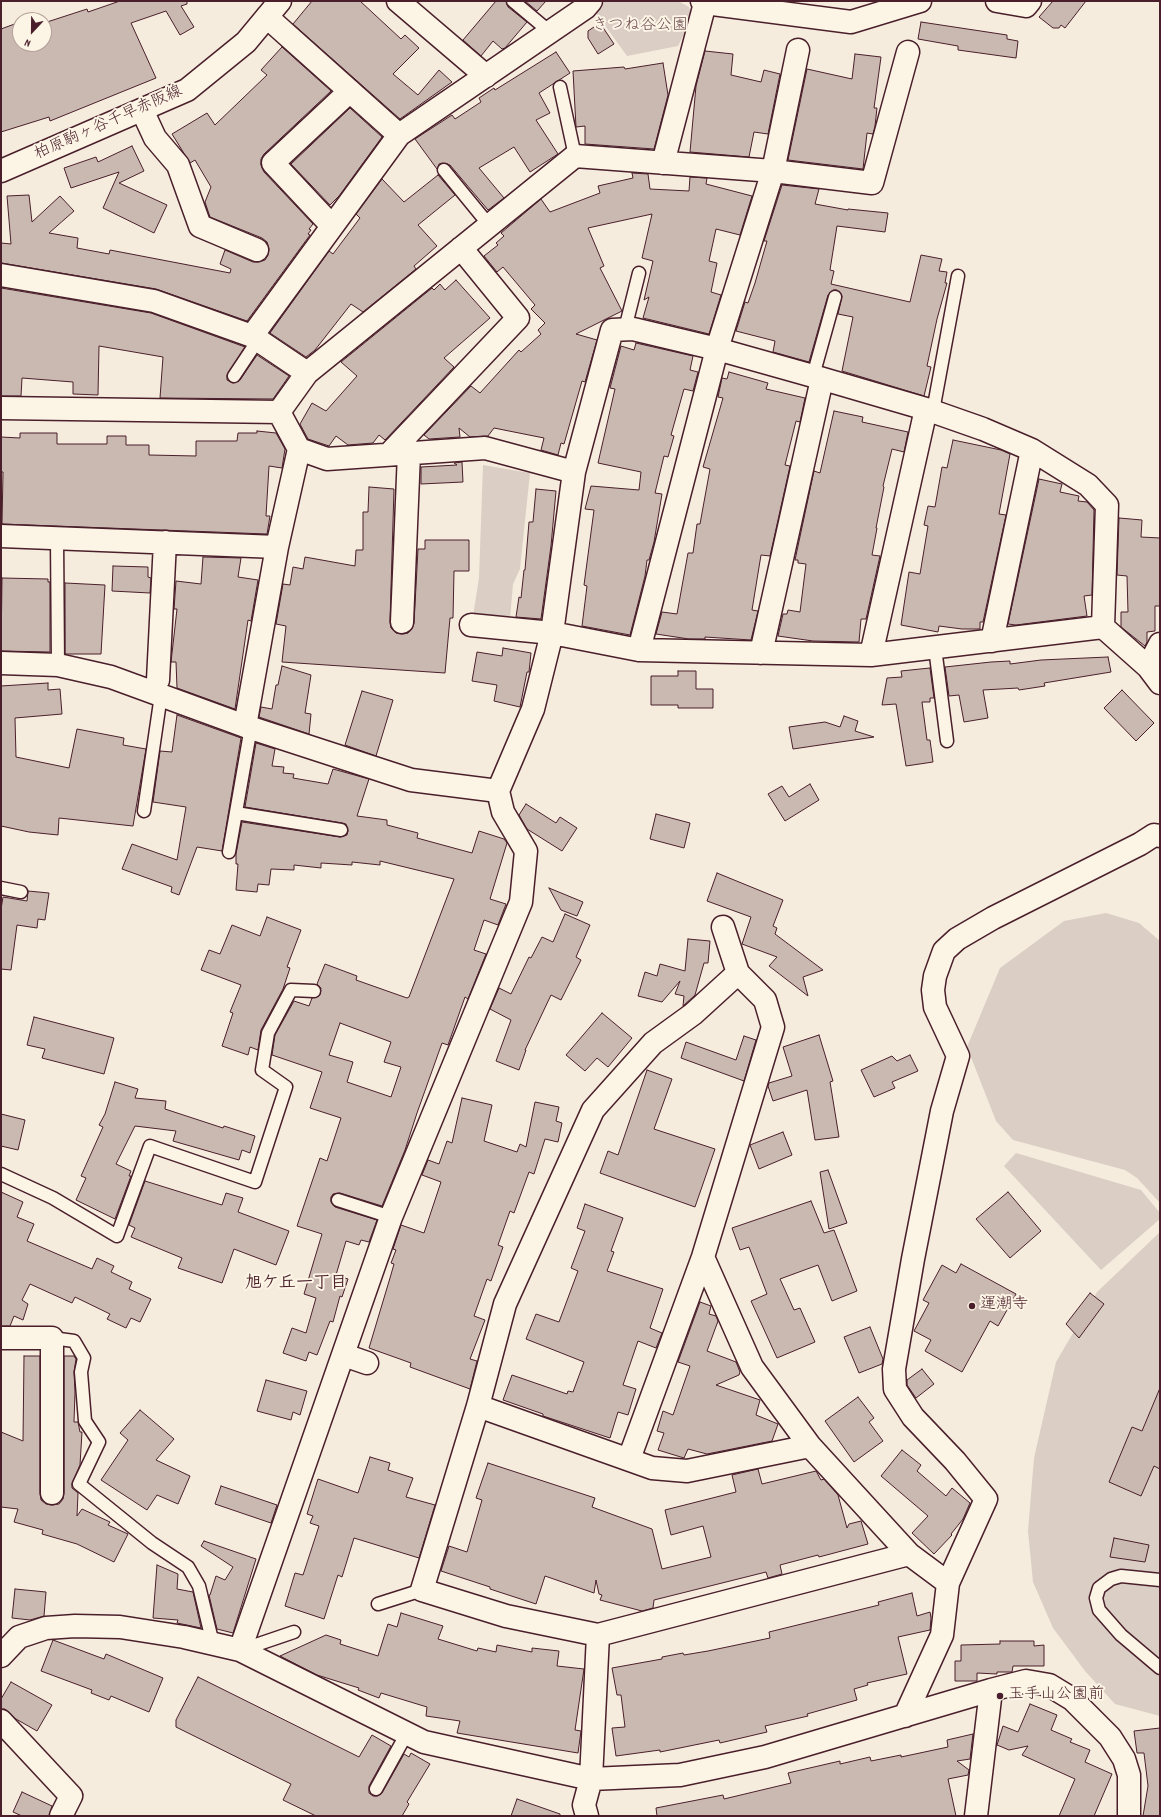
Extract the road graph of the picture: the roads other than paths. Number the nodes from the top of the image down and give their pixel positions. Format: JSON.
{"nodes":[{"id":1,"x":398,"y":1,"type":"edge"},
{"id":2,"x":513,"y":1,"type":"edge"},
{"id":3,"x":591,"y":1,"type":"edge"},
{"id":4,"x":920,"y":1,"type":"edge"},
{"id":5,"x":997,"y":1,"type":"edge"},
{"id":6,"x":1030,"y":1,"type":"edge"},
{"id":7,"x":704,"y":2,"type":"edge"},
{"id":8,"x":273,"y":9,"type":"edge"},
{"id":9,"x":550,"y":32,"type":"junction"},
{"id":10,"x":798,"y":50,"type":"dead end"},
{"id":11,"x":908,"y":52,"type":"dead end"},
{"id":12,"x":486,"y":76,"type":"junction"},
{"id":13,"x":560,"y":87,"type":"dead end"},
{"id":14,"x":350,"y":91,"type":"junction"},
{"id":15,"x":142,"y":110,"type":"junction"},
{"id":16,"x":399,"y":135,"type":"junction"},
{"id":17,"x":575,"y":156,"type":"junction"},
{"id":18,"x":663,"y":163,"type":"junction"},
{"id":19,"x":444,"y":170,"type":"dead end"},
{"id":20,"x":1,"y":171,"type":"edge"},
{"id":21,"x":773,"y":171,"type":"junction"},
{"id":22,"x":489,"y":225,"type":"junction"},
{"id":23,"x":332,"y":226,"type":"junction"},
{"id":24,"x":461,"y":248,"type":"junction"},
{"id":25,"x":257,"y":250,"type":"dead end"},
{"id":26,"x":639,"y":273,"type":"dead end"},
{"id":27,"x":1,"y":275,"type":"edge"},
{"id":28,"x":958,"y":276,"type":"dead end"},
{"id":29,"x":835,"y":297,"type":"dead end"},
{"id":30,"x":625,"y":329,"type":"junction"},
{"id":31,"x":255,"y":338,"type":"junction"},
{"id":32,"x":717,"y":349,"type":"junction"},
{"id":33,"x":307,"y":373,"type":"junction"},
{"id":34,"x":234,"y":376,"type":"dead end"},
{"id":35,"x":818,"y":378,"type":"junction"},
{"id":36,"x":1,"y":408,"type":"edge"},
{"id":37,"x":929,"y":410,"type":"junction"},
{"id":38,"x":279,"y":412,"type":"junction"},
{"id":39,"x":299,"y":449,"type":"junction"},
{"id":40,"x":1032,"y":450,"type":"junction"},
{"id":41,"x":399,"y":454,"type":"junction"},
{"id":42,"x":574,"y":472,"type":"junction"},
{"id":43,"x":1,"y":536,"type":"edge"},
{"id":44,"x":57,"y":538,"type":"junction"},
{"id":45,"x":165,"y":542,"type":"junction"},
{"id":46,"x":277,"y":546,"type":"junction"},
{"id":47,"x":402,"y":622,"type":"dead end"},
{"id":48,"x":471,"y":625,"type":"dead end"},
{"id":49,"x":1103,"y":627,"type":"junction"},
{"id":50,"x":552,"y":633,"type":"junction"},
{"id":51,"x":992,"y":640,"type":"junction"},
{"id":52,"x":1160,"y":644,"type":"edge"},
{"id":53,"x":935,"y":648,"type":"junction"},
{"id":54,"x":639,"y":650,"type":"junction"},
{"id":55,"x":760,"y":653,"type":"junction"},
{"id":56,"x":871,"y":655,"type":"junction"},
{"id":57,"x":1,"y":663,"type":"edge"},
{"id":58,"x":58,"y":665,"type":"junction"},
{"id":59,"x":1154,"y":675,"type":"edge"},
{"id":60,"x":160,"y":688,"type":"junction"},
{"id":61,"x":248,"y":727,"type":"junction"},
{"id":62,"x":947,"y":741,"type":"dead end"},
{"id":63,"x":498,"y":791,"type":"junction"},
{"id":64,"x":144,"y":811,"type":"dead end"},
{"id":65,"x":236,"y":813,"type":"junction"},
{"id":66,"x":341,"y":830,"type":"dead end"},
{"id":67,"x":1160,"y":836,"type":"edge"},
{"id":68,"x":229,"y":852,"type":"dead end"},
{"id":69,"x":1,"y":888,"type":"edge"},
{"id":70,"x":21,"y":892,"type":"dead end"},
{"id":71,"x":723,"y":927,"type":"dead end"},
{"id":72,"x":738,"y":973,"type":"junction"},
{"id":73,"x":314,"y":991,"type":"dead end"},
{"id":74,"x":1,"y":1174,"type":"edge"},
{"id":75,"x":338,"y":1200,"type":"dead end"},
{"id":76,"x":392,"y":1217,"type":"junction"},
{"id":77,"x":703,"y":1257,"type":"junction"},
{"id":78,"x":1,"y":1338,"type":"edge"},
{"id":79,"x":52,"y":1338,"type":"junction"},
{"id":80,"x":344,"y":1355,"type":"junction"},
{"id":81,"x":367,"y":1363,"type":"dead end"},
{"id":82,"x":478,"y":1406,"type":"junction"},
{"id":83,"x":810,"y":1446,"type":"junction"},
{"id":84,"x":629,"y":1459,"type":"junction"},
{"id":85,"x":52,"y":1493,"type":"dead end"},
{"id":86,"x":909,"y":1554,"type":"junction"},
{"id":87,"x":1160,"y":1580,"type":"edge"},
{"id":88,"x":948,"y":1583,"type":"junction"},
{"id":89,"x":422,"y":1590,"type":"junction"},
{"id":90,"x":378,"y":1604,"type":"dead end"},
{"id":91,"x":294,"y":1632,"type":"dead end"},
{"id":92,"x":598,"y":1635,"type":"junction"},
{"id":93,"x":213,"y":1644,"type":"junction"},
{"id":94,"x":240,"y":1650,"type":"junction"},
{"id":95,"x":1,"y":1656,"type":"edge"},
{"id":96,"x":1160,"y":1668,"type":"edge"},
{"id":97,"x":991,"y":1690,"type":"junction"},
{"id":98,"x":905,"y":1716,"type":"junction"},
{"id":99,"x":1,"y":1721,"type":"edge"},
{"id":100,"x":407,"y":1733,"type":"junction"},
{"id":101,"x":591,"y":1779,"type":"junction"},
{"id":102,"x":376,"y":1789,"type":"dead end"},
{"id":103,"x":581,"y":1812,"type":"edge"},
{"id":104,"x":61,"y":1816,"type":"edge"},
{"id":105,"x":976,"y":1816,"type":"edge"},
{"id":106,"x":1129,"y":1816,"type":"edge"}],
"edges":[{"from":1,"to":12,"type":"street"},
{"from":2,"to":9,"type":"lane"},
{"from":3,"to":9,"type":"street"},
{"from":4,"to":7,"type":"street"},
{"from":5,"to":6,"type":"street"},
{"from":7,"to":18,"type":"street"},
{"from":8,"to":14,"type":"street"},
{"from":8,"to":15,"type":"street","name":"柏原駒ヶ谷千早赤阪線"},
{"from":9,"to":12,"type":"street"},
{"from":10,"to":21,"type":"street"},
{"from":11,"to":21,"type":"street"},
{"from":12,"to":16,"type":"street"},
{"from":13,"to":17,"type":"lane"},
{"from":14,"to":16,"type":"street"},
{"from":14,"to":23,"type":"street"},
{"from":15,"to":20,"type":"street","name":"柏原駒ヶ谷千早赤阪線"},
{"from":15,"to":25,"type":"street"},
{"from":16,"to":23,"type":"street"},
{"from":17,"to":18,"type":"street"},
{"from":17,"to":22,"type":"street"},
{"from":18,"to":21,"type":"street"},
{"from":19,"to":22,"type":"lane"},
{"from":21,"to":32,"type":"street"},
{"from":22,"to":24,"type":"street"},
{"from":23,"to":31,"type":"street"},
{"from":24,"to":33,"type":"street"},
{"from":24,"to":41,"type":"street"},
{"from":26,"to":30,"type":"lane"},
{"from":27,"to":31,"type":"street"},
{"from":28,"to":37,"type":"lane"},
{"from":29,"to":35,"type":"lane"},
{"from":30,"to":32,"type":"street"},
{"from":30,"to":42,"type":"street"},
{"from":31,"to":33,"type":"street"},
{"from":31,"to":34,"type":"lane"},
{"from":32,"to":35,"type":"street"},
{"from":32,"to":54,"type":"street"},
{"from":33,"to":38,"type":"street"},
{"from":35,"to":37,"type":"street"},
{"from":35,"to":55,"type":"street"},
{"from":36,"to":38,"type":"street"},
{"from":37,"to":40,"type":"street"},
{"from":37,"to":56,"type":"street"},
{"from":38,"to":39,"type":"street"},
{"from":39,"to":41,"type":"street"},
{"from":39,"to":46,"type":"street"},
{"from":40,"to":49,"type":"street"},
{"from":40,"to":51,"type":"street"},
{"from":41,"to":42,"type":"street"},
{"from":41,"to":47,"type":"street"},
{"from":42,"to":50,"type":"street"},
{"from":43,"to":44,"type":"street"},
{"from":44,"to":45,"type":"street"},
{"from":44,"to":58,"type":"lane"},
{"from":45,"to":46,"type":"street"},
{"from":45,"to":60,"type":"street"},
{"from":46,"to":61,"type":"street"},
{"from":48,"to":50,"type":"street"},
{"from":49,"to":51,"type":"street"},
{"from":49,"to":59,"type":"street"},
{"from":50,"to":54,"type":"street"},
{"from":50,"to":63,"type":"street"},
{"from":51,"to":53,"type":"street"},
{"from":52,"to":59,"type":"street"},
{"from":53,"to":56,"type":"street"},
{"from":53,"to":62,"type":"lane"},
{"from":54,"to":55,"type":"street"},
{"from":55,"to":56,"type":"street"},
{"from":57,"to":58,"type":"street"},
{"from":58,"to":60,"type":"street"},
{"from":60,"to":61,"type":"street"},
{"from":60,"to":64,"type":"lane"},
{"from":61,"to":63,"type":"street"},
{"from":61,"to":65,"type":"lane"},
{"from":63,"to":76,"type":"street"},
{"from":65,"to":66,"type":"lane"},
{"from":65,"to":68,"type":"lane"},
{"from":67,"to":88,"type":"street"},
{"from":69,"to":70,"type":"lane"},
{"from":71,"to":72,"type":"street"},
{"from":72,"to":77,"type":"street"},
{"from":72,"to":82,"type":"street"},
{"from":73,"to":74,"type":"lane"},
{"from":75,"to":76,"type":"lane"},
{"from":76,"to":80,"type":"street"},
{"from":77,"to":83,"type":"street"},
{"from":77,"to":84,"type":"street"},
{"from":78,"to":79,"type":"street"},
{"from":79,"to":85,"type":"street"},
{"from":79,"to":93,"type":"lane"},
{"from":80,"to":81,"type":"street"},
{"from":80,"to":94,"type":"street"},
{"from":82,"to":84,"type":"street"},
{"from":82,"to":89,"type":"street"},
{"from":83,"to":84,"type":"street"},
{"from":83,"to":86,"type":"street"},
{"from":86,"to":88,"type":"street"},
{"from":86,"to":92,"type":"street"},
{"from":87,"to":96,"type":"lane"},
{"from":88,"to":98,"type":"street"},
{"from":89,"to":90,"type":"lane"},
{"from":89,"to":92,"type":"street"},
{"from":91,"to":94,"type":"lane"},
{"from":92,"to":101,"type":"street"},
{"from":93,"to":94,"type":"street"},
{"from":93,"to":95,"type":"street"},
{"from":94,"to":100,"type":"street"},
{"from":97,"to":98,"type":"street"},
{"from":97,"to":105,"type":"street"},
{"from":97,"to":106,"type":"street"},
{"from":98,"to":101,"type":"street"},
{"from":99,"to":104,"type":"street"},
{"from":100,"to":101,"type":"street"},
{"from":100,"to":102,"type":"lane"},
{"from":101,"to":103,"type":"street"}]}
